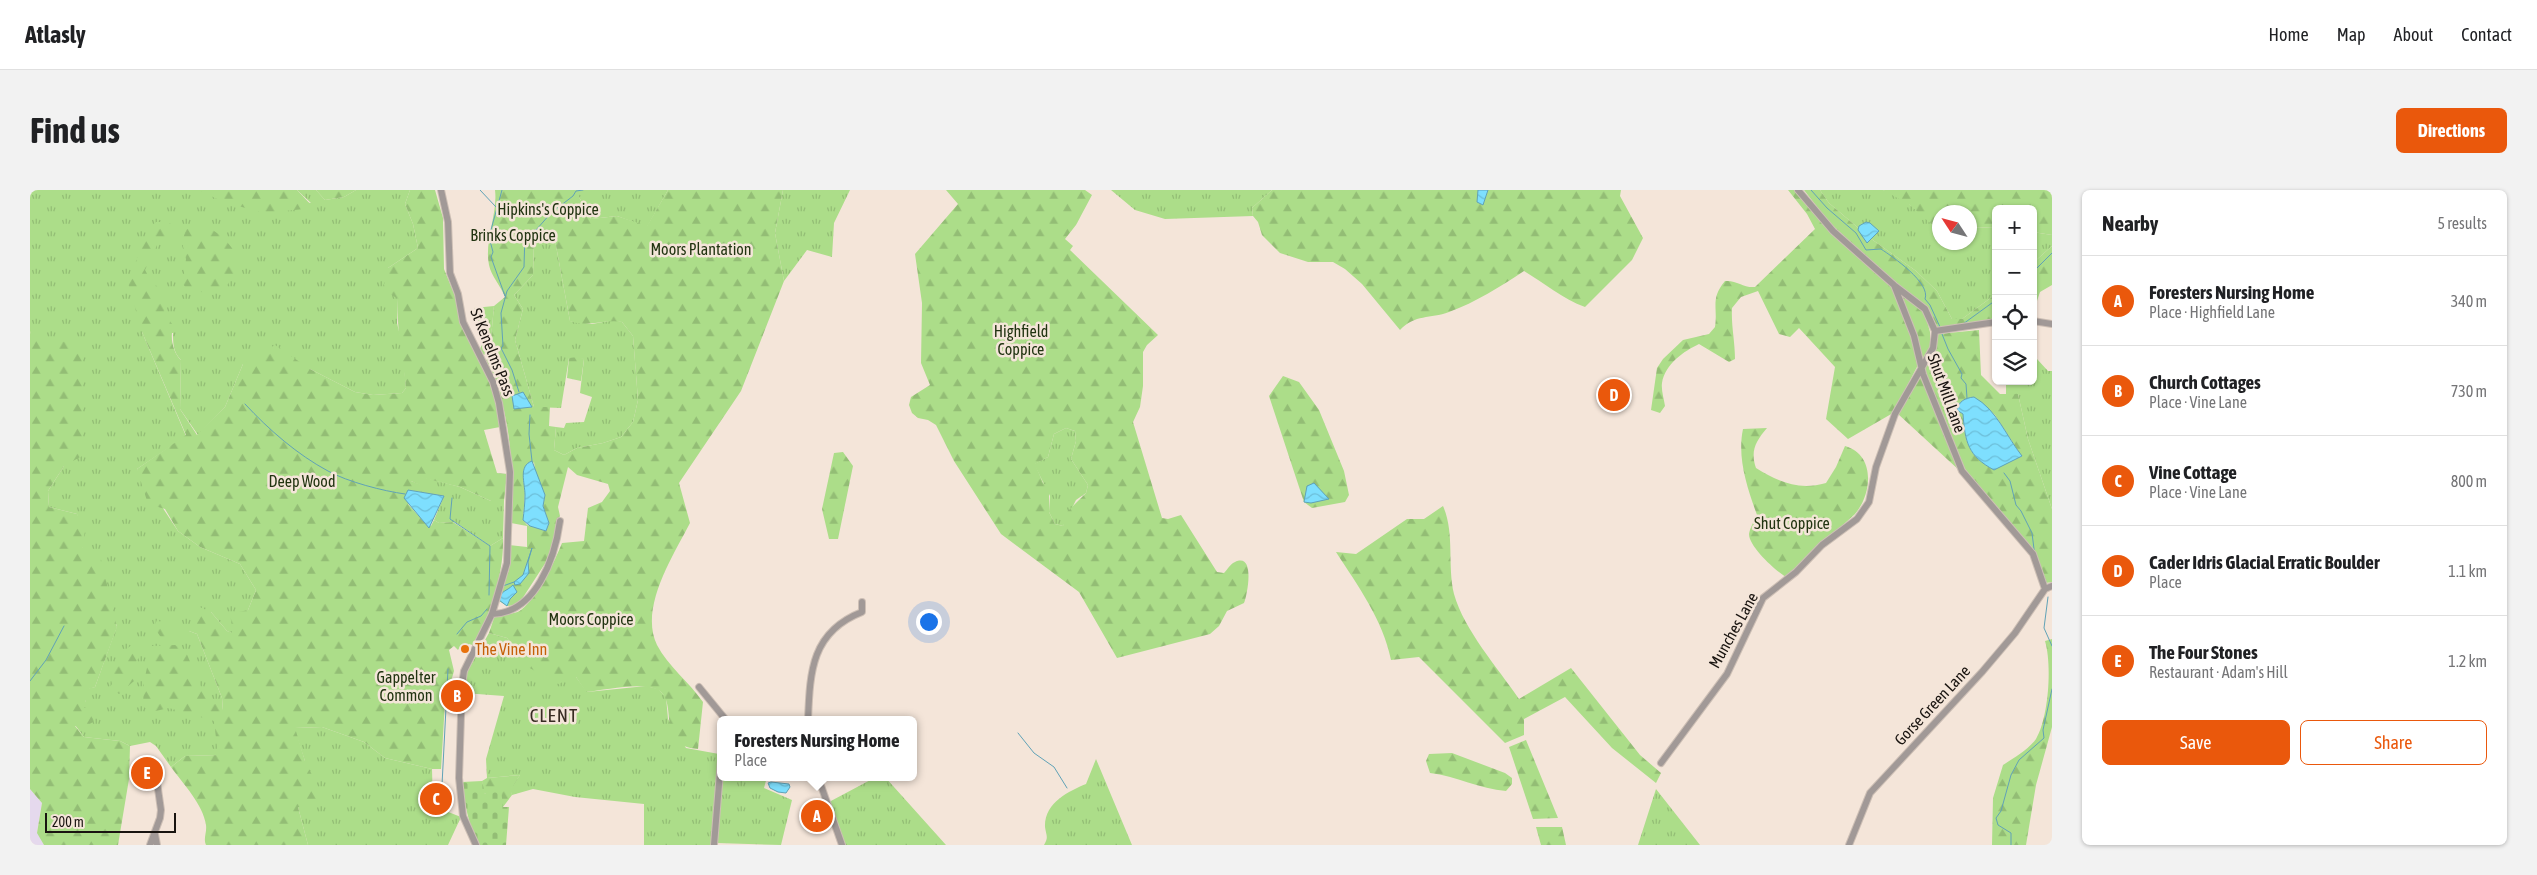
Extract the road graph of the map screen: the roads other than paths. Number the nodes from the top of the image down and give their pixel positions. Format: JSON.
{"nodes":[{"id":1,"x":441,"y":190,"type":"edge"},
{"id":2,"x":1798,"y":190,"type":"edge"},
{"id":3,"x":1894,"y":285,"type":"junction"},
{"id":4,"x":2037,"y":322,"type":"edge"},
{"id":5,"x":1992,"y":323,"type":"edge"},
{"id":6,"x":2052,"y":324,"type":"edge"},
{"id":7,"x":1935,"y":331,"type":"junction"},
{"id":8,"x":1920,"y":367,"type":"junction"},
{"id":9,"x":560,"y":521,"type":"dead end"},
{"id":10,"x":2052,"y":586,"type":"edge"},
{"id":11,"x":2045,"y":589,"type":"junction"},
{"id":12,"x":862,"y":602,"type":"dead end"},
{"id":13,"x":492,"y":614,"type":"junction"},
{"id":14,"x":699,"y":687,"type":"dead end"},
{"id":15,"x":723,"y":716,"type":"edge"},
{"id":16,"x":808,"y":716,"type":"edge"},
{"id":17,"x":154,"y":762,"type":"dead end"},
{"id":18,"x":1661,"y":763,"type":"dead end"},
{"id":19,"x":719,"y":781,"type":"edge"},
{"id":20,"x":820,"y":781,"type":"edge"},
{"id":21,"x":155,"y":834,"type":"junction"},
{"id":22,"x":150,"y":845,"type":"edge"},
{"id":23,"x":157,"y":845,"type":"edge"},
{"id":24,"x":476,"y":845,"type":"edge"},
{"id":25,"x":714,"y":845,"type":"edge"},
{"id":26,"x":842,"y":845,"type":"edge"},
{"id":27,"x":1849,"y":845,"type":"edge"}],
"edges":[{"from":1,"to":13,"type":"street","name":"St Kenelms Pass"},
{"from":2,"to":3,"type":"street","name":"Shut Mill Lane"},
{"from":3,"to":7,"type":"street"},
{"from":3,"to":8,"type":"street","name":"Shut Mill Lane"},
{"from":4,"to":6,"type":"street"},
{"from":5,"to":7,"type":"street"},
{"from":7,"to":8,"type":"street","name":"Munches Lane"},
{"from":8,"to":11,"type":"street","name":"Shut Mill Lane"},
{"from":8,"to":18,"type":"street","name":"Munches Lane"},
{"from":9,"to":13,"type":"street"},
{"from":10,"to":11,"type":"street"},
{"from":11,"to":27,"type":"street","name":"Gorse Green Lane"},
{"from":12,"to":16,"type":"street"},
{"from":13,"to":24,"type":"street","name":"St Kenelms Pass"},
{"from":14,"to":15,"type":"street"},
{"from":17,"to":21,"type":"street"},
{"from":19,"to":25,"type":"street"},
{"from":20,"to":26,"type":"street"},
{"from":21,"to":22,"type":"street"},
{"from":21,"to":23,"type":"street"}]}
